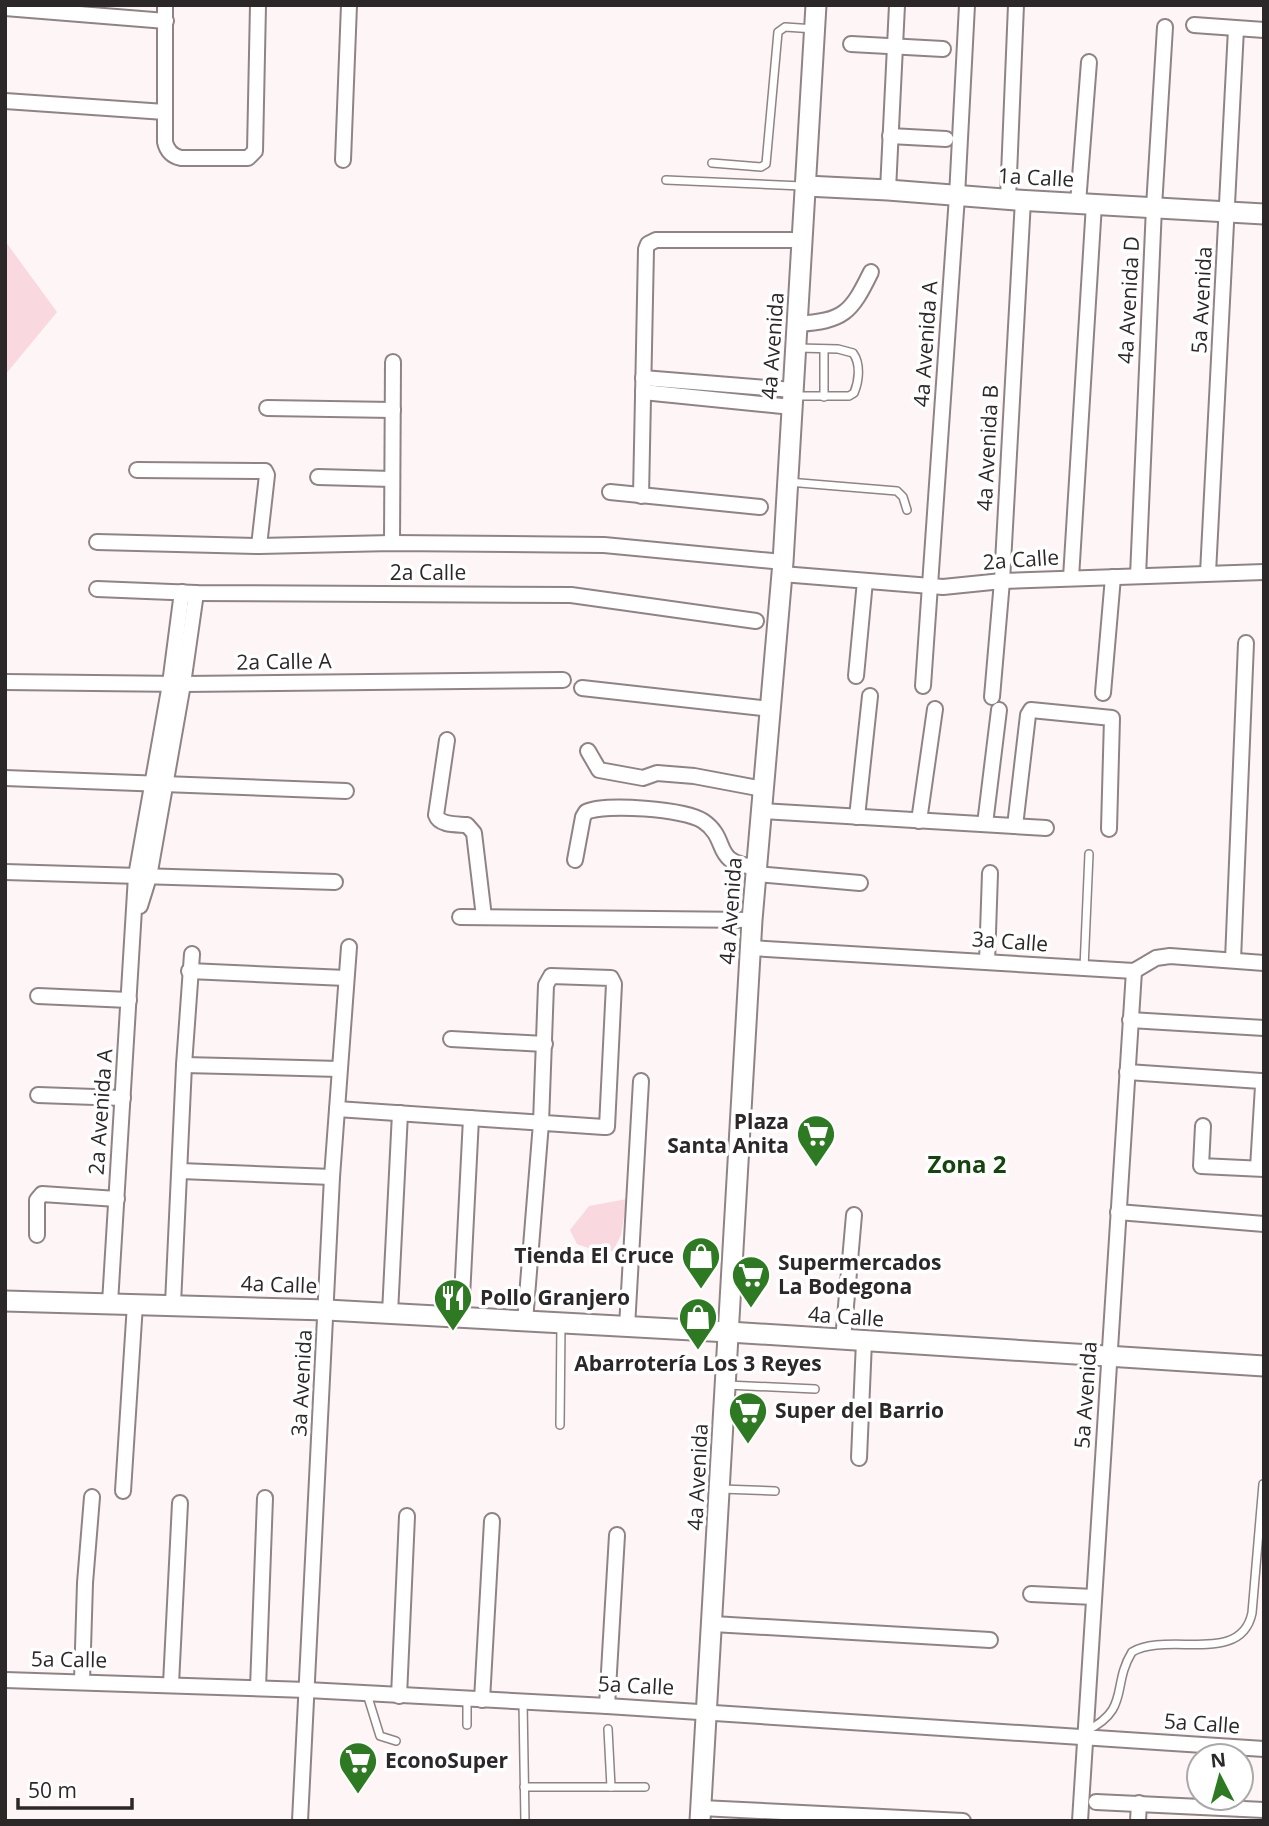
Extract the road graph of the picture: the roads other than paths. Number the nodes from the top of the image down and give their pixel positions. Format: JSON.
{"nodes":[{"id":1,"x":165,"y":5,"type":"edge"},
{"id":2,"x":258,"y":5,"type":"edge"},
{"id":3,"x":349,"y":5,"type":"edge"},
{"id":4,"x":816,"y":5,"type":"edge"},
{"id":5,"x":897,"y":5,"type":"edge"},
{"id":6,"x":967,"y":5,"type":"edge"},
{"id":7,"x":1016,"y":5,"type":"edge"},
{"id":8,"x":5,"y":8,"type":"edge"},
{"id":9,"x":166,"y":22,"type":"junction"},
{"id":10,"x":1194,"y":25,"type":"dead end"},
{"id":11,"x":1165,"y":27,"type":"dead end"},
{"id":12,"x":815,"y":29,"type":"junction"},
{"id":13,"x":1236,"y":29,"type":"junction"},
{"id":14,"x":1264,"y":30,"type":"edge"},
{"id":15,"x":851,"y":44,"type":"dead end"},
{"id":16,"x":895,"y":46,"type":"junction"},
{"id":17,"x":943,"y":49,"type":"dead end"},
{"id":18,"x":1089,"y":62,"type":"dead end"},
{"id":19,"x":5,"y":101,"type":"edge"},
{"id":20,"x":165,"y":112,"type":"junction"},
{"id":21,"x":890,"y":136,"type":"junction"},
{"id":22,"x":946,"y":139,"type":"dead end"},
{"id":23,"x":344,"y":160,"type":"dead end"},
{"id":24,"x":712,"y":163,"type":"dead end"},
{"id":25,"x":666,"y":180,"type":"dead end"},
{"id":26,"x":806,"y":187,"type":"junction"},
{"id":27,"x":888,"y":190,"type":"junction"},
{"id":28,"x":957,"y":195,"type":"junction"},
{"id":29,"x":1015,"y":200,"type":"junction"},
{"id":30,"x":1086,"y":203,"type":"junction"},
{"id":31,"x":1154,"y":207,"type":"junction"},
{"id":32,"x":1227,"y":212,"type":"junction"},
{"id":33,"x":1264,"y":214,"type":"edge"},
{"id":34,"x":803,"y":240,"type":"junction"},
{"id":35,"x":871,"y":272,"type":"dead end"},
{"id":36,"x":797,"y":324,"type":"junction"},
{"id":37,"x":796,"y":348,"type":"junction"},
{"id":38,"x":824,"y":349,"type":"junction"},
{"id":39,"x":393,"y":362,"type":"dead end"},
{"id":40,"x":643,"y":385,"type":"junction"},
{"id":41,"x":824,"y":397,"type":"junction"},
{"id":42,"x":793,"y":398,"type":"junction"},
{"id":43,"x":267,"y":408,"type":"dead end"},
{"id":44,"x":393,"y":410,"type":"junction"},
{"id":45,"x":137,"y":470,"type":"dead end"},
{"id":46,"x":318,"y":477,"type":"dead end"},
{"id":47,"x":392,"y":479,"type":"junction"},
{"id":48,"x":788,"y":482,"type":"junction"},
{"id":49,"x":610,"y":492,"type":"dead end"},
{"id":50,"x":641,"y":496,"type":"junction"},
{"id":51,"x":760,"y":507,"type":"dead end"},
{"id":52,"x":906,"y":510,"type":"dead end"},
{"id":53,"x":97,"y":542,"type":"dead end"},
{"id":54,"x":392,"y":543,"type":"junction"},
{"id":55,"x":259,"y":546,"type":"junction"},
{"id":56,"x":782,"y":568,"type":"junction"},
{"id":57,"x":1264,"y":572,"type":"edge"},
{"id":58,"x":1208,"y":573,"type":"junction"},
{"id":59,"x":1138,"y":576,"type":"junction"},
{"id":60,"x":1113,"y":577,"type":"junction"},
{"id":61,"x":1071,"y":578,"type":"junction"},
{"id":62,"x":865,"y":581,"type":"junction"},
{"id":63,"x":1002,"y":581,"type":"junction"},
{"id":64,"x":929,"y":587,"type":"junction"},
{"id":65,"x":97,"y":589,"type":"dead end"},
{"id":66,"x":189,"y":592,"type":"junction"},
{"id":67,"x":756,"y":621,"type":"dead end"},
{"id":68,"x":1245,"y":643,"type":"dead end"},
{"id":69,"x":856,"y":676,"type":"dead end"},
{"id":70,"x":563,"y":680,"type":"dead end"},
{"id":71,"x":5,"y":682,"type":"edge"},
{"id":72,"x":176,"y":684,"type":"junction"},
{"id":73,"x":923,"y":686,"type":"dead end"},
{"id":74,"x":582,"y":688,"type":"dead end"},
{"id":75,"x":1103,"y":693,"type":"dead end"},
{"id":76,"x":870,"y":696,"type":"dead end"},
{"id":77,"x":771,"y":709,"type":"junction"},
{"id":78,"x":935,"y":709,"type":"dead end"},
{"id":79,"x":447,"y":740,"type":"dead end"},
{"id":80,"x":588,"y":751,"type":"dead end"},
{"id":81,"x":5,"y":778,"type":"edge"},
{"id":82,"x":159,"y":783,"type":"junction"},
{"id":83,"x":763,"y":789,"type":"junction"},
{"id":84,"x":346,"y":791,"type":"dead end"},
{"id":85,"x":761,"y":811,"type":"junction"},
{"id":86,"x":857,"y":817,"type":"junction"},
{"id":87,"x":919,"y":821,"type":"junction"},
{"id":88,"x":985,"y":824,"type":"junction"},
{"id":89,"x":1015,"y":826,"type":"junction"},
{"id":90,"x":1046,"y":828,"type":"dead end"},
{"id":91,"x":1109,"y":829,"type":"dead end"},
{"id":92,"x":1090,"y":853,"type":"dead end"},
{"id":93,"x":575,"y":860,"type":"dead end"},
{"id":94,"x":756,"y":871,"type":"junction"},
{"id":95,"x":5,"y":872,"type":"edge"},
{"id":96,"x":990,"y":873,"type":"dead end"},
{"id":97,"x":142,"y":876,"type":"junction"},
{"id":98,"x":335,"y":882,"type":"dead end"},
{"id":99,"x":860,"y":883,"type":"dead end"},
{"id":100,"x":460,"y":917,"type":"dead end"},
{"id":101,"x":484,"y":917,"type":"junction"},
{"id":102,"x":752,"y":920,"type":"junction"},
{"id":103,"x":349,"y":947,"type":"dead end"},
{"id":104,"x":750,"y":948,"type":"junction"},
{"id":105,"x":191,"y":954,"type":"dead end"},
{"id":106,"x":1233,"y":961,"type":"junction"},
{"id":107,"x":987,"y":962,"type":"junction"},
{"id":108,"x":1264,"y":963,"type":"edge"},
{"id":109,"x":1084,"y":968,"type":"junction"},
{"id":110,"x":189,"y":971,"type":"junction"},
{"id":111,"x":1134,"y":971,"type":"junction"},
{"id":112,"x":346,"y":978,"type":"junction"},
{"id":113,"x":38,"y":996,"type":"dead end"},
{"id":114,"x":129,"y":1000,"type":"junction"},
{"id":115,"x":1130,"y":1020,"type":"junction"},
{"id":116,"x":1264,"y":1028,"type":"edge"},
{"id":117,"x":451,"y":1039,"type":"dead end"},
{"id":118,"x":545,"y":1044,"type":"junction"},
{"id":119,"x":184,"y":1065,"type":"junction"},
{"id":120,"x":339,"y":1069,"type":"junction"},
{"id":121,"x":1126,"y":1072,"type":"junction"},
{"id":122,"x":641,"y":1081,"type":"dead end"},
{"id":123,"x":38,"y":1095,"type":"dead end"},
{"id":124,"x":123,"y":1098,"type":"junction"},
{"id":125,"x":337,"y":1109,"type":"junction"},
{"id":126,"x":400,"y":1113,"type":"junction"},
{"id":127,"x":471,"y":1118,"type":"junction"},
{"id":128,"x":541,"y":1123,"type":"junction"},
{"id":129,"x":1203,"y":1126,"type":"dead end"},
{"id":130,"x":1261,"y":1169,"type":"edge"},
{"id":131,"x":180,"y":1171,"type":"junction"},
{"id":132,"x":332,"y":1177,"type":"junction"},
{"id":133,"x":117,"y":1199,"type":"junction"},
{"id":134,"x":1118,"y":1212,"type":"junction"},
{"id":135,"x":855,"y":1215,"type":"dead end"},
{"id":136,"x":1264,"y":1224,"type":"edge"},
{"id":137,"x":37,"y":1235,"type":"dead end"},
{"id":138,"x":5,"y":1301,"type":"edge"},
{"id":139,"x":110,"y":1303,"type":"junction"},
{"id":140,"x":135,"y":1304,"type":"junction"},
{"id":141,"x":173,"y":1304,"type":"junction"},
{"id":142,"x":327,"y":1310,"type":"junction"},
{"id":143,"x":390,"y":1313,"type":"junction"},
{"id":144,"x":461,"y":1317,"type":"junction"},
{"id":145,"x":525,"y":1321,"type":"junction"},
{"id":146,"x":561,"y":1323,"type":"junction"},
{"id":147,"x":627,"y":1327,"type":"junction"},
{"id":148,"x":729,"y":1332,"type":"junction"},
{"id":149,"x":843,"y":1340,"type":"junction"},
{"id":150,"x":864,"y":1341,"type":"junction"},
{"id":151,"x":1110,"y":1358,"type":"junction"},
{"id":152,"x":1264,"y":1366,"type":"edge"},
{"id":153,"x":726,"y":1385,"type":"junction"},
{"id":154,"x":815,"y":1390,"type":"dead end"},
{"id":155,"x":560,"y":1425,"type":"dead end"},
{"id":156,"x":859,"y":1458,"type":"dead end"},
{"id":157,"x":1264,"y":1484,"type":"edge"},
{"id":158,"x":720,"y":1489,"type":"junction"},
{"id":159,"x":123,"y":1491,"type":"dead end"},
{"id":160,"x":775,"y":1491,"type":"dead end"},
{"id":161,"x":92,"y":1497,"type":"dead end"},
{"id":162,"x":265,"y":1498,"type":"dead end"},
{"id":163,"x":180,"y":1503,"type":"dead end"},
{"id":164,"x":407,"y":1516,"type":"dead end"},
{"id":165,"x":492,"y":1521,"type":"dead end"},
{"id":166,"x":617,"y":1535,"type":"dead end"},
{"id":167,"x":1031,"y":1594,"type":"dead end"},
{"id":168,"x":1094,"y":1597,"type":"junction"},
{"id":169,"x":713,"y":1624,"type":"junction"},
{"id":170,"x":990,"y":1640,"type":"dead end"},
{"id":171,"x":5,"y":1680,"type":"edge"},
{"id":172,"x":82,"y":1681,"type":"junction"},
{"id":173,"x":171,"y":1684,"type":"junction"},
{"id":174,"x":258,"y":1688,"type":"junction"},
{"id":175,"x":307,"y":1690,"type":"junction"},
{"id":176,"x":367,"y":1694,"type":"junction"},
{"id":177,"x":399,"y":1696,"type":"junction"},
{"id":178,"x":467,"y":1699,"type":"junction"},
{"id":179,"x":482,"y":1700,"type":"junction"},
{"id":180,"x":523,"y":1702,"type":"junction"},
{"id":181,"x":607,"y":1706,"type":"junction"},
{"id":182,"x":705,"y":1711,"type":"junction"},
{"id":183,"x":467,"y":1725,"type":"dead end"},
{"id":184,"x":608,"y":1729,"type":"dead end"},
{"id":185,"x":1085,"y":1734,"type":"junction"},
{"id":186,"x":396,"y":1741,"type":"dead end"},
{"id":187,"x":1264,"y":1749,"type":"edge"},
{"id":188,"x":524,"y":1787,"type":"junction"},
{"id":189,"x":611,"y":1787,"type":"junction"},
{"id":190,"x":645,"y":1787,"type":"dead end"},
{"id":191,"x":1096,"y":1802,"type":"dead end"},
{"id":192,"x":1139,"y":1803,"type":"junction"},
{"id":193,"x":1264,"y":1810,"type":"edge"},
{"id":194,"x":701,"y":1814,"type":"edge"},
{"id":195,"x":1240,"y":1815,"type":"edge"},
{"id":196,"x":300,"y":1821,"type":"edge"},
{"id":197,"x":525,"y":1821,"type":"edge"},
{"id":198,"x":963,"y":1821,"type":"edge"},
{"id":199,"x":1080,"y":1821,"type":"edge"},
{"id":200,"x":1138,"y":1821,"type":"edge"}],
"edges":[{"from":1,"to":9,"type":"street"},
{"from":2,"to":20,"type":"street"},
{"from":3,"to":23,"type":"street"},
{"from":4,"to":12,"type":"main road","name":"4a Avenida"},
{"from":5,"to":16,"type":"street"},
{"from":6,"to":28,"type":"street","name":"4a Avenida A"},
{"from":7,"to":29,"type":"street","name":"4a Avenida B"},
{"from":8,"to":9,"type":"street"},
{"from":9,"to":20,"type":"street"},
{"from":10,"to":13,"type":"street"},
{"from":11,"to":31,"type":"street","name":"4a Avenida D"},
{"from":12,"to":24,"type":"lane"},
{"from":12,"to":26,"type":"main road","name":"4a Avenida"},
{"from":13,"to":14,"type":"street"},
{"from":13,"to":32,"type":"street","name":"5a Avenida"},
{"from":15,"to":16,"type":"street"},
{"from":16,"to":17,"type":"street"},
{"from":16,"to":21,"type":"street"},
{"from":18,"to":30,"type":"street"},
{"from":19,"to":20,"type":"street"},
{"from":21,"to":22,"type":"street"},
{"from":21,"to":27,"type":"street"},
{"from":25,"to":26,"type":"lane"},
{"from":26,"to":27,"type":"main road","name":"1a Calle"},
{"from":26,"to":34,"type":"main road","name":"4a Avenida"},
{"from":27,"to":28,"type":"main road","name":"1a Calle"},
{"from":28,"to":29,"type":"main road","name":"1a Calle"},
{"from":28,"to":64,"type":"street","name":"4a Avenida A"},
{"from":29,"to":30,"type":"main road","name":"1a Calle"},
{"from":29,"to":63,"type":"street","name":"4a Avenida B"},
{"from":30,"to":31,"type":"main road","name":"1a Calle"},
{"from":30,"to":61,"type":"street"},
{"from":31,"to":32,"type":"main road","name":"1a Calle"},
{"from":31,"to":59,"type":"street","name":"4a Avenida D"},
{"from":32,"to":33,"type":"main road","name":"1a Calle"},
{"from":32,"to":58,"type":"street","name":"5a Avenida"},
{"from":34,"to":36,"type":"main road","name":"4a Avenida"},
{"from":34,"to":40,"type":"street"},
{"from":35,"to":36,"type":"street"},
{"from":36,"to":37,"type":"main road","name":"4a Avenida"},
{"from":37,"to":38,"type":"lane"},
{"from":37,"to":42,"type":"main road","name":"4a Avenida"},
{"from":38,"to":41,"type":"lane"},
{"from":38,"to":41,"type":"lane"},
{"from":39,"to":44,"type":"street"},
{"from":40,"to":42,"type":"street"},
{"from":40,"to":50,"type":"street"},
{"from":41,"to":42,"type":"lane"},
{"from":42,"to":48,"type":"main road","name":"4a Avenida"},
{"from":43,"to":44,"type":"street"},
{"from":44,"to":47,"type":"street"},
{"from":45,"to":55,"type":"street"},
{"from":46,"to":47,"type":"street"},
{"from":47,"to":54,"type":"street"},
{"from":48,"to":52,"type":"lane"},
{"from":48,"to":56,"type":"main road","name":"4a Avenida"},
{"from":49,"to":50,"type":"street"},
{"from":50,"to":51,"type":"street"},
{"from":53,"to":55,"type":"street","name":"2a Calle"},
{"from":54,"to":55,"type":"street","name":"2a Calle"},
{"from":54,"to":56,"type":"street","name":"2a Calle"},
{"from":56,"to":62,"type":"street","name":"2a Calle"},
{"from":56,"to":77,"type":"main road","name":"4a Avenida"},
{"from":57,"to":58,"type":"street","name":"2a Calle"},
{"from":58,"to":59,"type":"street","name":"2a Calle"},
{"from":59,"to":60,"type":"street","name":"2a Calle"},
{"from":60,"to":61,"type":"street","name":"2a Calle"},
{"from":60,"to":75,"type":"street"},
{"from":61,"to":63,"type":"street","name":"2a Calle"},
{"from":62,"to":64,"type":"street","name":"2a Calle"},
{"from":62,"to":69,"type":"street"},
{"from":63,"to":64,"type":"street","name":"2a Calle"},
{"from":63,"to":88,"type":"street","name":"4a Avenida B"},
{"from":64,"to":73,"type":"street","name":"4a Avenida A"},
{"from":65,"to":66,"type":"street","name":"2a Calle"},
{"from":66,"to":67,"type":"street","name":"2a Calle"},
{"from":66,"to":72,"type":"street","name":"2a Avenida A"},
{"from":68,"to":106,"type":"street"},
{"from":70,"to":72,"type":"street","name":"2a Calle A"},
{"from":71,"to":72,"type":"street","name":"2a Calle A"},
{"from":72,"to":82,"type":"street","name":"2a Avenida A"},
{"from":74,"to":77,"type":"street"},
{"from":76,"to":86,"type":"street"},
{"from":77,"to":83,"type":"main road","name":"4a Avenida"},
{"from":78,"to":87,"type":"street"},
{"from":79,"to":101,"type":"street"},
{"from":80,"to":83,"type":"street"},
{"from":81,"to":82,"type":"street"},
{"from":82,"to":84,"type":"street"},
{"from":82,"to":97,"type":"street","name":"2a Avenida A"},
{"from":83,"to":85,"type":"main road","name":"4a Avenida"},
{"from":85,"to":86,"type":"street"},
{"from":85,"to":94,"type":"main road","name":"4a Avenida"},
{"from":86,"to":87,"type":"street"},
{"from":87,"to":88,"type":"street"},
{"from":88,"to":89,"type":"street"},
{"from":89,"to":90,"type":"street"},
{"from":89,"to":91,"type":"street"},
{"from":92,"to":109,"type":"lane"},
{"from":93,"to":94,"type":"street"},
{"from":94,"to":99,"type":"street"},
{"from":94,"to":102,"type":"main road","name":"4a Avenida"},
{"from":95,"to":97,"type":"street"},
{"from":96,"to":107,"type":"street"},
{"from":97,"to":98,"type":"street"},
{"from":97,"to":114,"type":"street","name":"2a Avenida A"},
{"from":100,"to":101,"type":"street"},
{"from":101,"to":102,"type":"street"},
{"from":102,"to":104,"type":"main road","name":"4a Avenida"},
{"from":103,"to":112,"type":"street","name":"3a Avenida"},
{"from":104,"to":107,"type":"street","name":"3a Calle"},
{"from":104,"to":148,"type":"main road","name":"4a Avenida"},
{"from":105,"to":110,"type":"street"},
{"from":106,"to":108,"type":"street","name":"3a Calle"},
{"from":106,"to":111,"type":"street","name":"3a Calle"},
{"from":107,"to":109,"type":"street","name":"3a Calle"},
{"from":109,"to":111,"type":"street","name":"3a Calle"},
{"from":110,"to":112,"type":"street"},
{"from":110,"to":119,"type":"street"},
{"from":111,"to":115,"type":"street","name":"5a Avenida"},
{"from":112,"to":120,"type":"street","name":"3a Avenida"},
{"from":113,"to":114,"type":"street"},
{"from":114,"to":124,"type":"street","name":"2a Avenida A"},
{"from":115,"to":116,"type":"street"},
{"from":115,"to":121,"type":"street","name":"5a Avenida"},
{"from":117,"to":118,"type":"street"},
{"from":118,"to":128,"type":"street"},
{"from":118,"to":128,"type":"street"},
{"from":119,"to":120,"type":"street"},
{"from":119,"to":131,"type":"street"},
{"from":120,"to":125,"type":"street","name":"3a Avenida"},
{"from":121,"to":130,"type":"street"},
{"from":121,"to":134,"type":"street","name":"5a Avenida"},
{"from":122,"to":147,"type":"street"},
{"from":123,"to":124,"type":"street"},
{"from":124,"to":133,"type":"street","name":"2a Avenida A"},
{"from":125,"to":126,"type":"street"},
{"from":125,"to":132,"type":"street","name":"3a Avenida"},
{"from":126,"to":127,"type":"street"},
{"from":126,"to":143,"type":"street"},
{"from":127,"to":128,"type":"street"},
{"from":127,"to":144,"type":"street"},
{"from":128,"to":145,"type":"street"},
{"from":129,"to":130,"type":"street"},
{"from":131,"to":132,"type":"street"},
{"from":131,"to":141,"type":"street"},
{"from":132,"to":142,"type":"street","name":"3a Avenida"},
{"from":133,"to":137,"type":"street"},
{"from":133,"to":139,"type":"street","name":"2a Avenida A"},
{"from":134,"to":136,"type":"street"},
{"from":134,"to":151,"type":"street","name":"5a Avenida"},
{"from":135,"to":149,"type":"street"},
{"from":138,"to":139,"type":"main road","name":"4a Calle"},
{"from":139,"to":140,"type":"main road","name":"4a Calle"},
{"from":140,"to":141,"type":"main road","name":"4a Calle"},
{"from":140,"to":159,"type":"street"},
{"from":141,"to":142,"type":"main road","name":"4a Calle"},
{"from":142,"to":143,"type":"main road","name":"4a Calle"},
{"from":142,"to":175,"type":"street","name":"3a Avenida"},
{"from":143,"to":144,"type":"main road","name":"4a Calle"},
{"from":144,"to":145,"type":"main road","name":"4a Calle"},
{"from":145,"to":146,"type":"main road","name":"4a Calle"},
{"from":146,"to":147,"type":"main road","name":"4a Calle"},
{"from":146,"to":155,"type":"lane"},
{"from":147,"to":148,"type":"main road","name":"4a Calle"},
{"from":148,"to":149,"type":"main road","name":"4a Calle"},
{"from":148,"to":153,"type":"main road","name":"4a Avenida"},
{"from":149,"to":150,"type":"main road","name":"4a Calle"},
{"from":150,"to":151,"type":"main road","name":"4a Calle"},
{"from":150,"to":156,"type":"street"},
{"from":151,"to":152,"type":"main road","name":"4a Calle"},
{"from":151,"to":168,"type":"street","name":"5a Avenida"},
{"from":153,"to":154,"type":"lane"},
{"from":153,"to":158,"type":"main road","name":"4a Avenida"},
{"from":157,"to":185,"type":"lane"},
{"from":158,"to":160,"type":"lane"},
{"from":158,"to":169,"type":"main road","name":"4a Avenida"},
{"from":161,"to":172,"type":"street"},
{"from":162,"to":174,"type":"street"},
{"from":163,"to":173,"type":"street"},
{"from":164,"to":177,"type":"street"},
{"from":165,"to":179,"type":"street"},
{"from":166,"to":181,"type":"street"},
{"from":167,"to":168,"type":"street"},
{"from":168,"to":185,"type":"street","name":"5a Avenida"},
{"from":169,"to":170,"type":"street"},
{"from":169,"to":182,"type":"main road","name":"4a Avenida"},
{"from":171,"to":172,"type":"street","name":"5a Calle"},
{"from":172,"to":173,"type":"street","name":"5a Calle"},
{"from":173,"to":174,"type":"street","name":"5a Calle"},
{"from":174,"to":175,"type":"street","name":"5a Calle"},
{"from":175,"to":176,"type":"street","name":"5a Calle"},
{"from":175,"to":196,"type":"street","name":"3a Avenida"},
{"from":176,"to":177,"type":"street","name":"5a Calle"},
{"from":176,"to":186,"type":"lane"},
{"from":177,"to":178,"type":"street","name":"5a Calle"},
{"from":178,"to":179,"type":"street","name":"5a Calle"},
{"from":178,"to":183,"type":"lane"},
{"from":179,"to":180,"type":"street","name":"5a Calle"},
{"from":180,"to":181,"type":"street","name":"5a Calle"},
{"from":180,"to":188,"type":"lane"},
{"from":181,"to":182,"type":"street","name":"5a Calle"},
{"from":182,"to":185,"type":"street","name":"5a Calle"},
{"from":182,"to":194,"type":"main road","name":"4a Avenida"},
{"from":184,"to":189,"type":"lane"},
{"from":185,"to":187,"type":"street","name":"5a Calle"},
{"from":185,"to":199,"type":"street","name":"5a Avenida"},
{"from":188,"to":189,"type":"lane"},
{"from":188,"to":197,"type":"lane"},
{"from":189,"to":190,"type":"lane"},
{"from":191,"to":192,"type":"street"},
{"from":192,"to":195,"type":"street"},
{"from":192,"to":200,"type":"street"},
{"from":193,"to":195,"type":"street"},
{"from":194,"to":198,"type":"street"}]}
